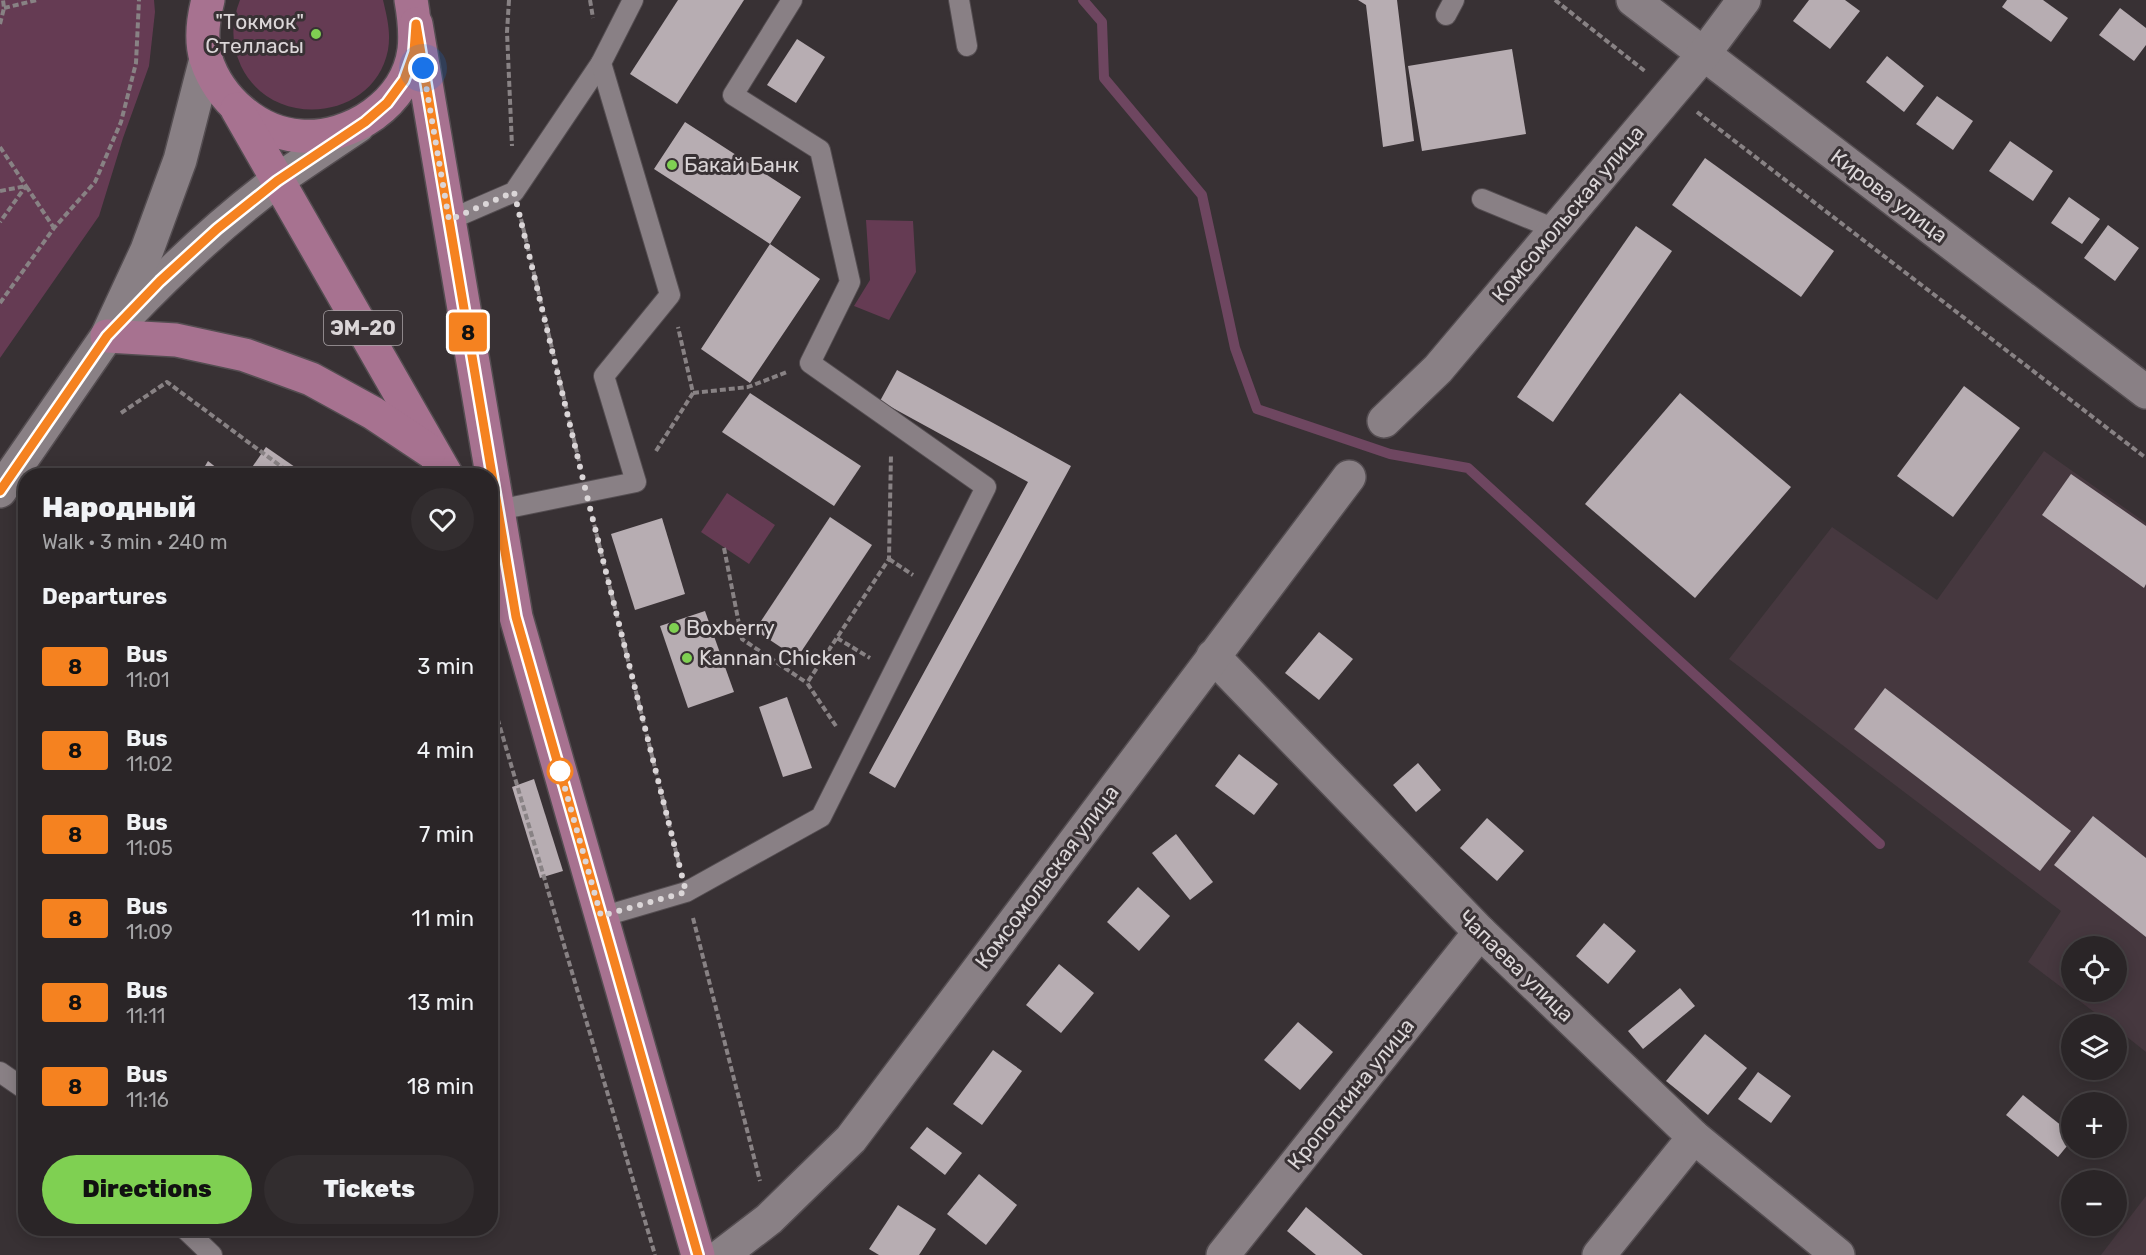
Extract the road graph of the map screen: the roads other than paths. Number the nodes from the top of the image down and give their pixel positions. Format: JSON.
{"nodes":[{"id":1,"x":633,"y":0,"type":"edge"},
{"id":2,"x":792,"y":0,"type":"edge"},
{"id":3,"x":959,"y":0,"type":"edge"},
{"id":4,"x":1633,"y":0,"type":"edge"},
{"id":5,"x":1744,"y":0,"type":"edge"},
{"id":6,"x":203,"y":7,"type":"edge"},
{"id":7,"x":413,"y":12,"type":"edge"},
{"id":8,"x":967,"y":46,"type":"dead end"},
{"id":9,"x":1703,"y":55,"type":"junction"},
{"id":10,"x":206,"y":58,"type":"junction"},
{"id":11,"x":601,"y":63,"type":"junction"},
{"id":12,"x":237,"y":109,"type":"junction"},
{"id":13,"x":365,"y":122,"type":"junction"},
{"id":14,"x":277,"y":181,"type":"junction"},
{"id":15,"x":1482,"y":199,"type":"dead end"},
{"id":16,"x":449,"y":220,"type":"junction"},
{"id":17,"x":1555,"y":229,"type":"junction"},
{"id":18,"x":107,"y":336,"type":"junction"},
{"id":19,"x":2146,"y":392,"type":"edge"},
{"id":20,"x":1384,"y":421,"type":"dead end"},
{"id":21,"x":442,"y":466,"type":"edge"},
{"id":22,"x":491,"y":468,"type":"edge"},
{"id":23,"x":1349,"y":477,"type":"dead end"},
{"id":24,"x":0,"y":491,"type":"edge"},
{"id":25,"x":498,"y":510,"type":"joint"},
{"id":26,"x":498,"y":581,"type":"edge"},
{"id":27,"x":516,"y":617,"type":"junction"},
{"id":28,"x":1213,"y":656,"type":"junction"},
{"id":29,"x":601,"y":916,"type":"junction"},
{"id":30,"x":1480,"y":933,"type":"junction"},
{"id":31,"x":0,"y":1072,"type":"edge"},
{"id":32,"x":18,"y":1084,"type":"edge"},
{"id":33,"x":1695,"y":1137,"type":"junction"},
{"id":34,"x":192,"y":1236,"type":"edge"},
{"id":35,"x":212,"y":1255,"type":"edge"},
{"id":36,"x":698,"y":1255,"type":"edge"},
{"id":37,"x":722,"y":1255,"type":"edge"},
{"id":38,"x":1223,"y":1255,"type":"edge"},
{"id":39,"x":1599,"y":1255,"type":"edge"},
{"id":40,"x":1838,"y":1255,"type":"edge"}],
"edges":[{"from":1,"to":11,"type":"lane"},
{"from":2,"to":29,"type":"lane"},
{"from":3,"to":8,"type":"lane"},
{"from":4,"to":9,"type":"street","name":"Кирова улица"},
{"from":5,"to":9,"type":"street","name":"Комсомольская улица"},
{"from":6,"to":10,"type":"main road","number":"ЭМ-20"},
{"from":7,"to":13,"type":"main road","number":"ЭМ-20"},
{"from":7,"to":16,"type":"main road","number":"ЭМ-20"},
{"from":9,"to":17,"type":"street","name":"Комсомольская улица"},
{"from":9,"to":19,"type":"street","name":"Кирова улица"},
{"from":10,"to":12,"type":"main road","number":"ЭМ-20"},
{"from":10,"to":18,"type":"street"},
{"from":11,"to":16,"type":"lane"},
{"from":11,"to":25,"type":"lane"},
{"from":12,"to":13,"type":"main road","number":"ЭМ-20"},
{"from":12,"to":14,"type":"main road","number":"ЭМ-20"},
{"from":13,"to":14,"type":"street"},
{"from":14,"to":18,"type":"street"},
{"from":14,"to":21,"type":"main road","number":"ЭМ-20"},
{"from":15,"to":17,"type":"lane"},
{"from":16,"to":22,"type":"main road","number":"ЭМ-20"},
{"from":17,"to":20,"type":"street","name":"Комсомольская улица"},
{"from":18,"to":21,"type":"main road"},
{"from":18,"to":24,"type":"street"},
{"from":23,"to":28,"type":"street","name":"Комсомольская улица"},
{"from":25,"to":27,"type":"main road","number":"ЭМ-20"},
{"from":26,"to":27,"type":"main road","number":"ЭМ-20"},
{"from":27,"to":29,"type":"main road","number":"ЭМ-20"},
{"from":28,"to":30,"type":"street","name":"Чапаева улица"},
{"from":28,"to":37,"type":"street","name":"Комсомольская улица"},
{"from":29,"to":36,"type":"main road","number":"ЭМ-20"},
{"from":30,"to":33,"type":"street","name":"Чапаева улица"},
{"from":30,"to":38,"type":"street","name":"Кропоткина улица"},
{"from":31,"to":32,"type":"lane"},
{"from":33,"to":39,"type":"street"},
{"from":33,"to":40,"type":"street","name":"Чапаева улица"},
{"from":34,"to":35,"type":"lane"}]}
